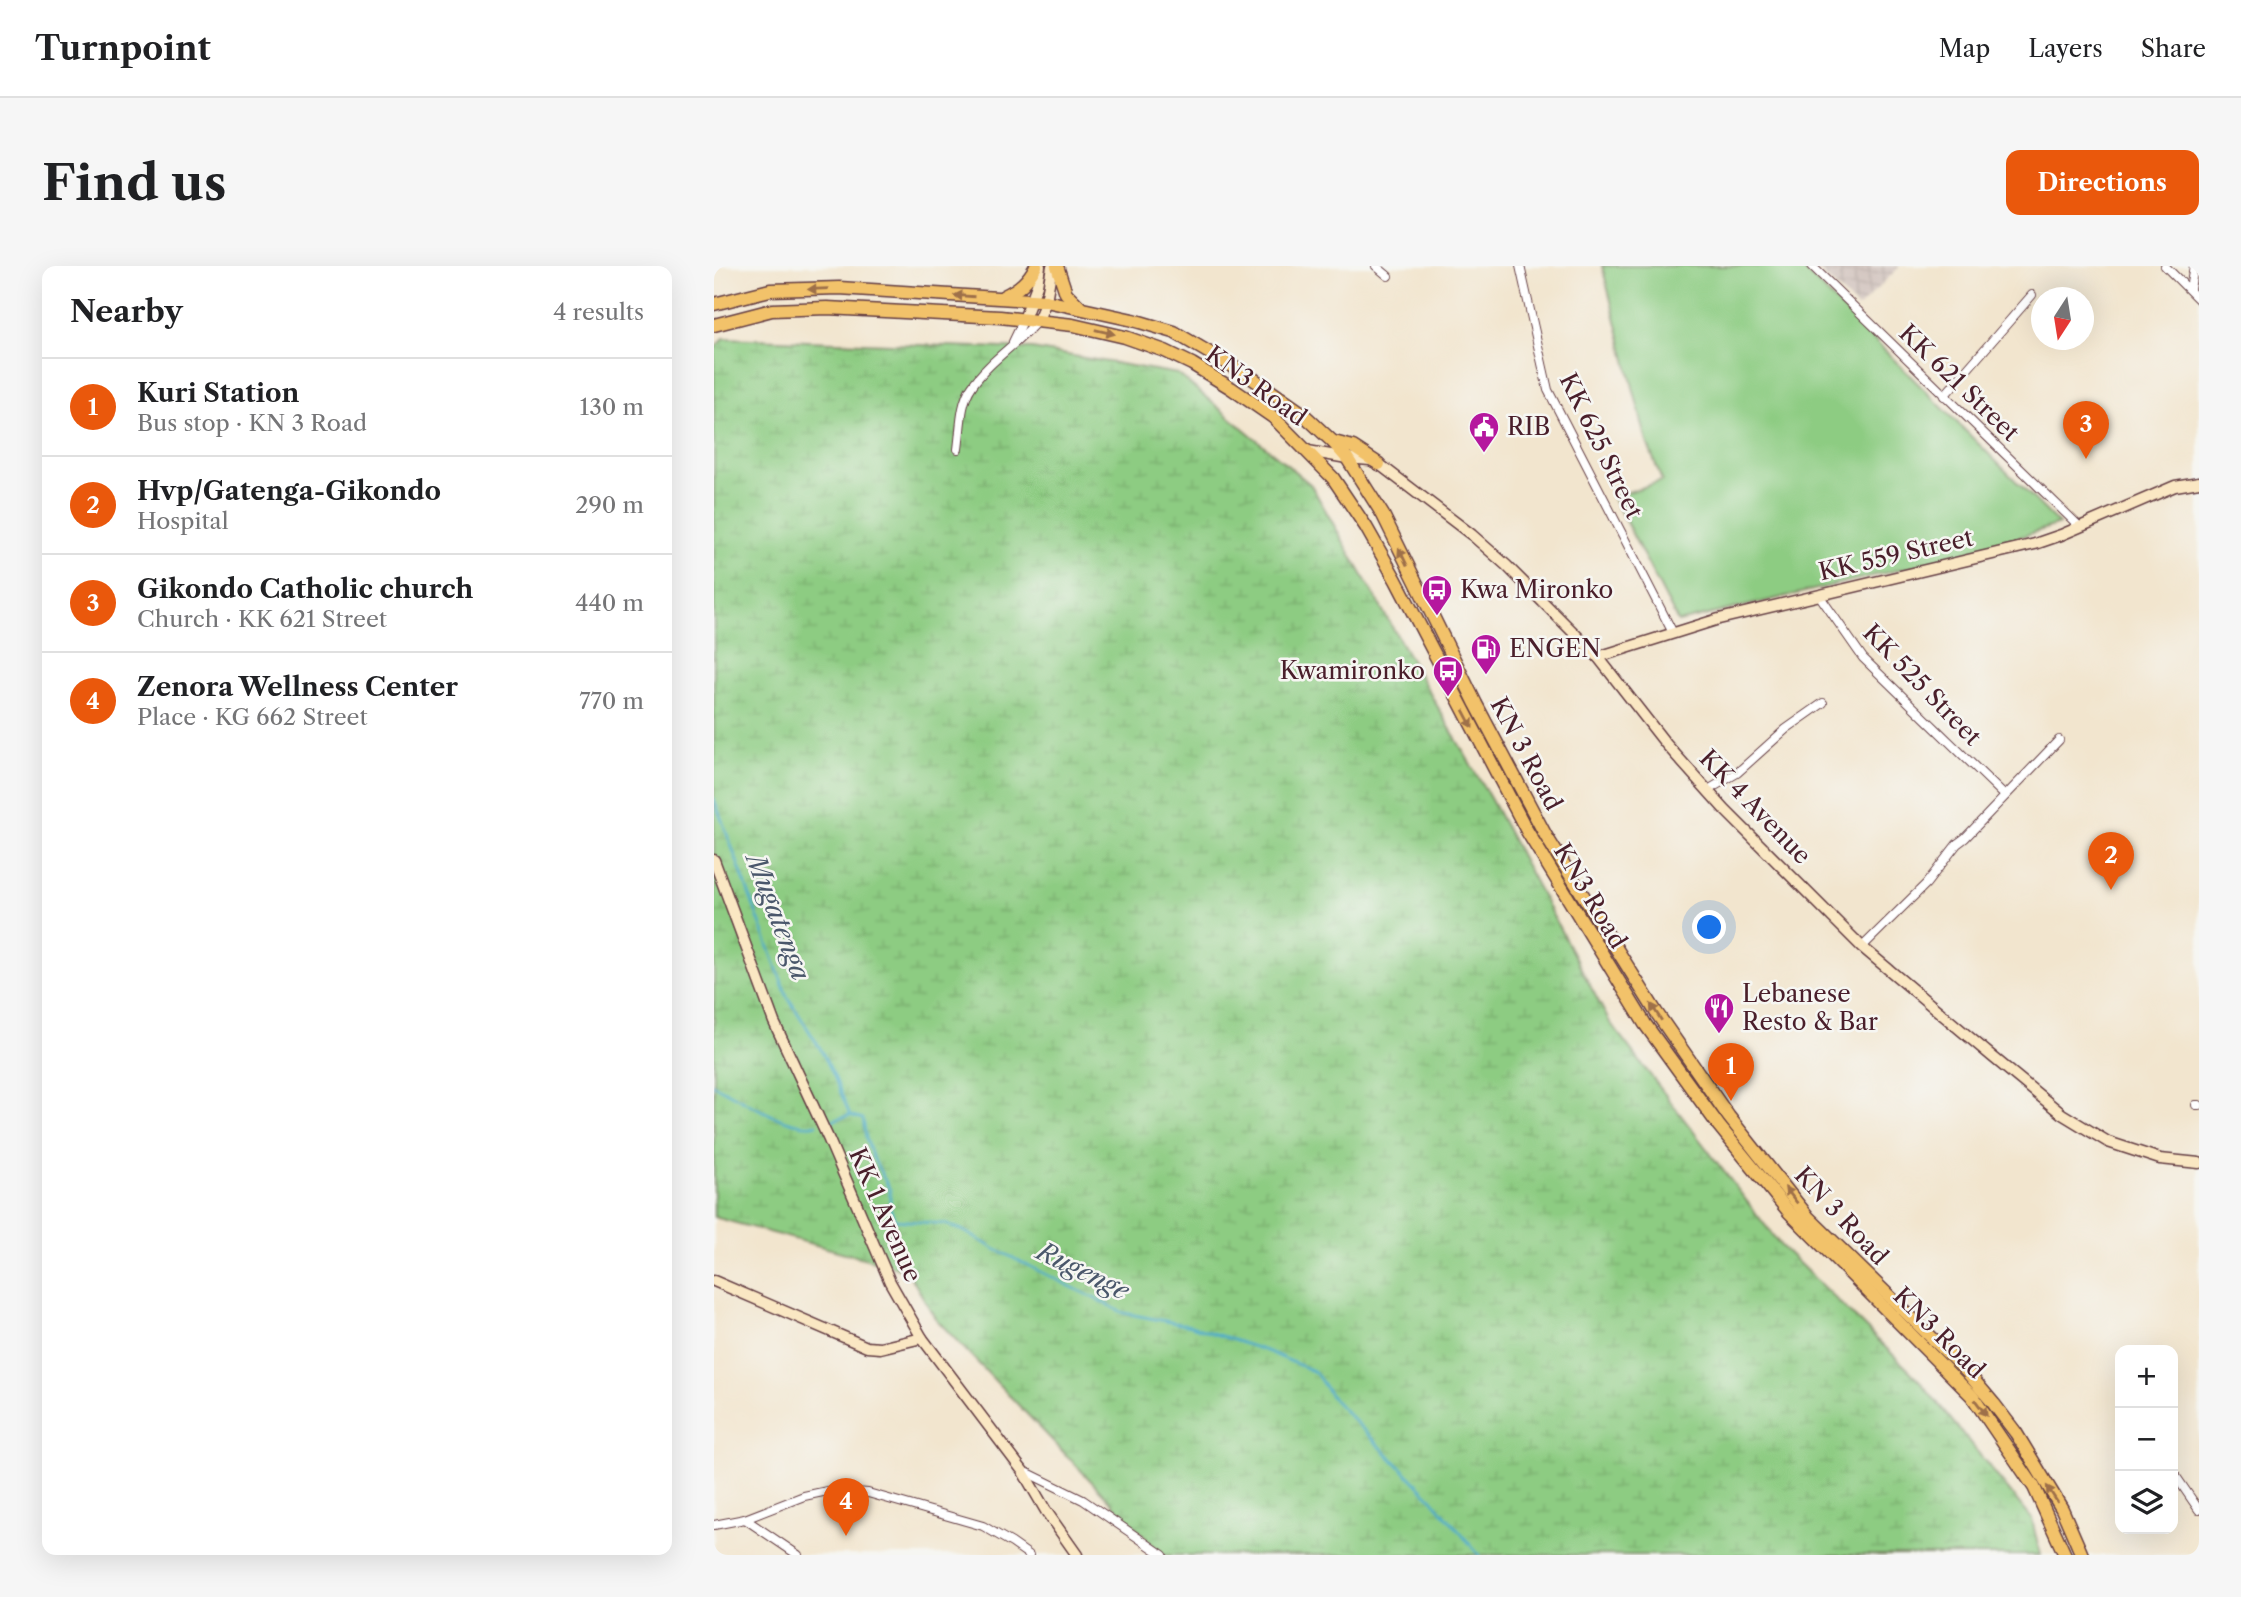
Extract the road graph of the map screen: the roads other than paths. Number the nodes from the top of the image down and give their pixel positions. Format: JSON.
{"nodes":[{"id":1,"x":1038,"y":266,"type":"edge"},
{"id":2,"x":1052,"y":266,"type":"edge"},
{"id":3,"x":1058,"y":266,"type":"edge"},
{"id":4,"x":1376,"y":266,"type":"edge"},
{"id":5,"x":1520,"y":266,"type":"edge"},
{"id":6,"x":1812,"y":266,"type":"edge"},
{"id":7,"x":2165,"y":266,"type":"edge"},
{"id":8,"x":2194,"y":266,"type":"edge"},
{"id":9,"x":1388,"y":276,"type":"dead end"},
{"id":10,"x":2190,"y":289,"type":"junction"},
{"id":11,"x":2031,"y":296,"type":"edge"},
{"id":12,"x":998,"y":298,"type":"junction"},
{"id":13,"x":1032,"y":298,"type":"junction"},
{"id":14,"x":2199,"y":300,"type":"edge"},
{"id":15,"x":1046,"y":301,"type":"junction"},
{"id":16,"x":714,"y":304,"type":"edge"},
{"id":17,"x":1080,"y":307,"type":"junction"},
{"id":18,"x":1024,"y":319,"type":"junction"},
{"id":19,"x":1038,"y":320,"type":"junction"},
{"id":20,"x":714,"y":324,"type":"edge"},
{"id":21,"x":1012,"y":345,"type":"junction"},
{"id":22,"x":1944,"y":396,"type":"junction"},
{"id":23,"x":1333,"y":442,"type":"junction"},
{"id":24,"x":958,"y":449,"type":"dead end"},
{"id":25,"x":1308,"y":451,"type":"junction"},
{"id":26,"x":1347,"y":458,"type":"junction"},
{"id":27,"x":1375,"y":462,"type":"junction"},
{"id":28,"x":1361,"y":479,"type":"junction"},
{"id":29,"x":2199,"y":482,"type":"edge"},
{"id":30,"x":2080,"y":527,"type":"junction"},
{"id":31,"x":1819,"y":595,"type":"junction"},
{"id":32,"x":1673,"y":633,"type":"junction"},
{"id":33,"x":1598,"y":657,"type":"junction"},
{"id":34,"x":1823,"y":703,"type":"dead end"},
{"id":35,"x":2059,"y":740,"type":"dead end"},
{"id":36,"x":1708,"y":790,"type":"junction"},
{"id":37,"x":2005,"y":796,"type":"junction"},
{"id":38,"x":714,"y":859,"type":"edge"},
{"id":39,"x":1863,"y":947,"type":"junction"},
{"id":40,"x":1724,"y":1121,"type":"junction"},
{"id":41,"x":2199,"y":1164,"type":"edge"},
{"id":42,"x":714,"y":1281,"type":"edge"},
{"id":43,"x":922,"y":1338,"type":"junction"},
{"id":44,"x":1022,"y":1470,"type":"junction"},
{"id":45,"x":2178,"y":1479,"type":"edge"},
{"id":46,"x":2199,"y":1510,"type":"edge"},
{"id":47,"x":745,"y":1519,"type":"junction"},
{"id":48,"x":714,"y":1525,"type":"edge"},
{"id":49,"x":798,"y":1555,"type":"edge"},
{"id":50,"x":1029,"y":1555,"type":"edge"},
{"id":51,"x":1077,"y":1555,"type":"edge"},
{"id":52,"x":1163,"y":1555,"type":"edge"},
{"id":53,"x":2065,"y":1555,"type":"edge"},
{"id":54,"x":2082,"y":1555,"type":"edge"}],
"edges":[{"from":1,"to":12,"type":"highway"},
{"from":1,"to":13,"type":"main road"},
{"from":2,"to":15,"type":"main road"},
{"from":3,"to":17,"type":"highway"},
{"from":4,"to":9,"type":"street"},
{"from":5,"to":32,"type":"street","name":"KK 625 Street"},
{"from":6,"to":22,"type":"street","name":"KK 621 Street"},
{"from":7,"to":10,"type":"street"},
{"from":8,"to":10,"type":"street"},
{"from":10,"to":14,"type":"street"},
{"from":11,"to":22,"type":"street"},
{"from":12,"to":13,"type":"highway","name":"KN 3 Road"},
{"from":12,"to":16,"type":"highway","name":"KN 3 Road","one_way":true},
{"from":13,"to":15,"type":"highway","name":"KN 3 Road"},
{"from":13,"to":18,"type":"main road"},
{"from":15,"to":17,"type":"highway","name":"KN 3 Road"},
{"from":15,"to":19,"type":"main road"},
{"from":17,"to":23,"type":"highway","name":"KN 3 Road"},
{"from":18,"to":19,"type":"highway","name":"KN3 Road"},
{"from":18,"to":20,"type":"highway","name":"KN3 Road"},
{"from":18,"to":21,"type":"street"},
{"from":19,"to":21,"type":"street"},
{"from":19,"to":25,"type":"highway","name":"KN3 Road","one_way":true},
{"from":21,"to":24,"type":"street"},
{"from":22,"to":30,"type":"street","name":"KK 621 Street"},
{"from":23,"to":26,"type":"highway","name":"KN 3 Road"},
{"from":23,"to":27,"type":"highway"},
{"from":25,"to":26,"type":"main road"},
{"from":25,"to":40,"type":"highway","name":"KN3 Road","one_way":true},
{"from":26,"to":27,"type":"main road"},
{"from":26,"to":28,"type":"highway","name":"KN 3 Road"},
{"from":27,"to":28,"type":"highway"},
{"from":27,"to":33,"type":"main road","name":"KK 4 Avenue"},
{"from":40,"to":28,"type":"highway","name":"KN 3 Road","one_way":true},
{"from":29,"to":30,"type":"main road","name":"KK 559 Street"},
{"from":30,"to":31,"type":"main road","name":"KK 559 Street"},
{"from":31,"to":32,"type":"main road","name":"KK 559 Street"},
{"from":31,"to":37,"type":"street","name":"KK 525 Street"},
{"from":32,"to":33,"type":"main road","name":"KK 559 Street"},
{"from":33,"to":36,"type":"main road","name":"KK 4 Avenue"},
{"from":34,"to":36,"type":"street"},
{"from":35,"to":37,"type":"street"},
{"from":36,"to":39,"type":"main road","name":"KK 4 Avenue"},
{"from":37,"to":39,"type":"street"},
{"from":38,"to":43,"type":"main road","name":"KK 1 Avenue"},
{"from":39,"to":41,"type":"main road","name":"KK 4 Avenue"},
{"from":40,"to":53,"type":"highway","name":"KN3 Road","one_way":true},
{"from":54,"to":40,"type":"highway","name":"KN 3 Road","one_way":true},
{"from":42,"to":43,"type":"main road"},
{"from":43,"to":44,"type":"main road","name":"KK 1 Avenue"},
{"from":44,"to":51,"type":"main road","name":"KK 1 Avenue"},
{"from":44,"to":52,"type":"street"},
{"from":45,"to":46,"type":"street"},
{"from":47,"to":48,"type":"street"},
{"from":47,"to":49,"type":"street"},
{"from":47,"to":50,"type":"street"}]}
